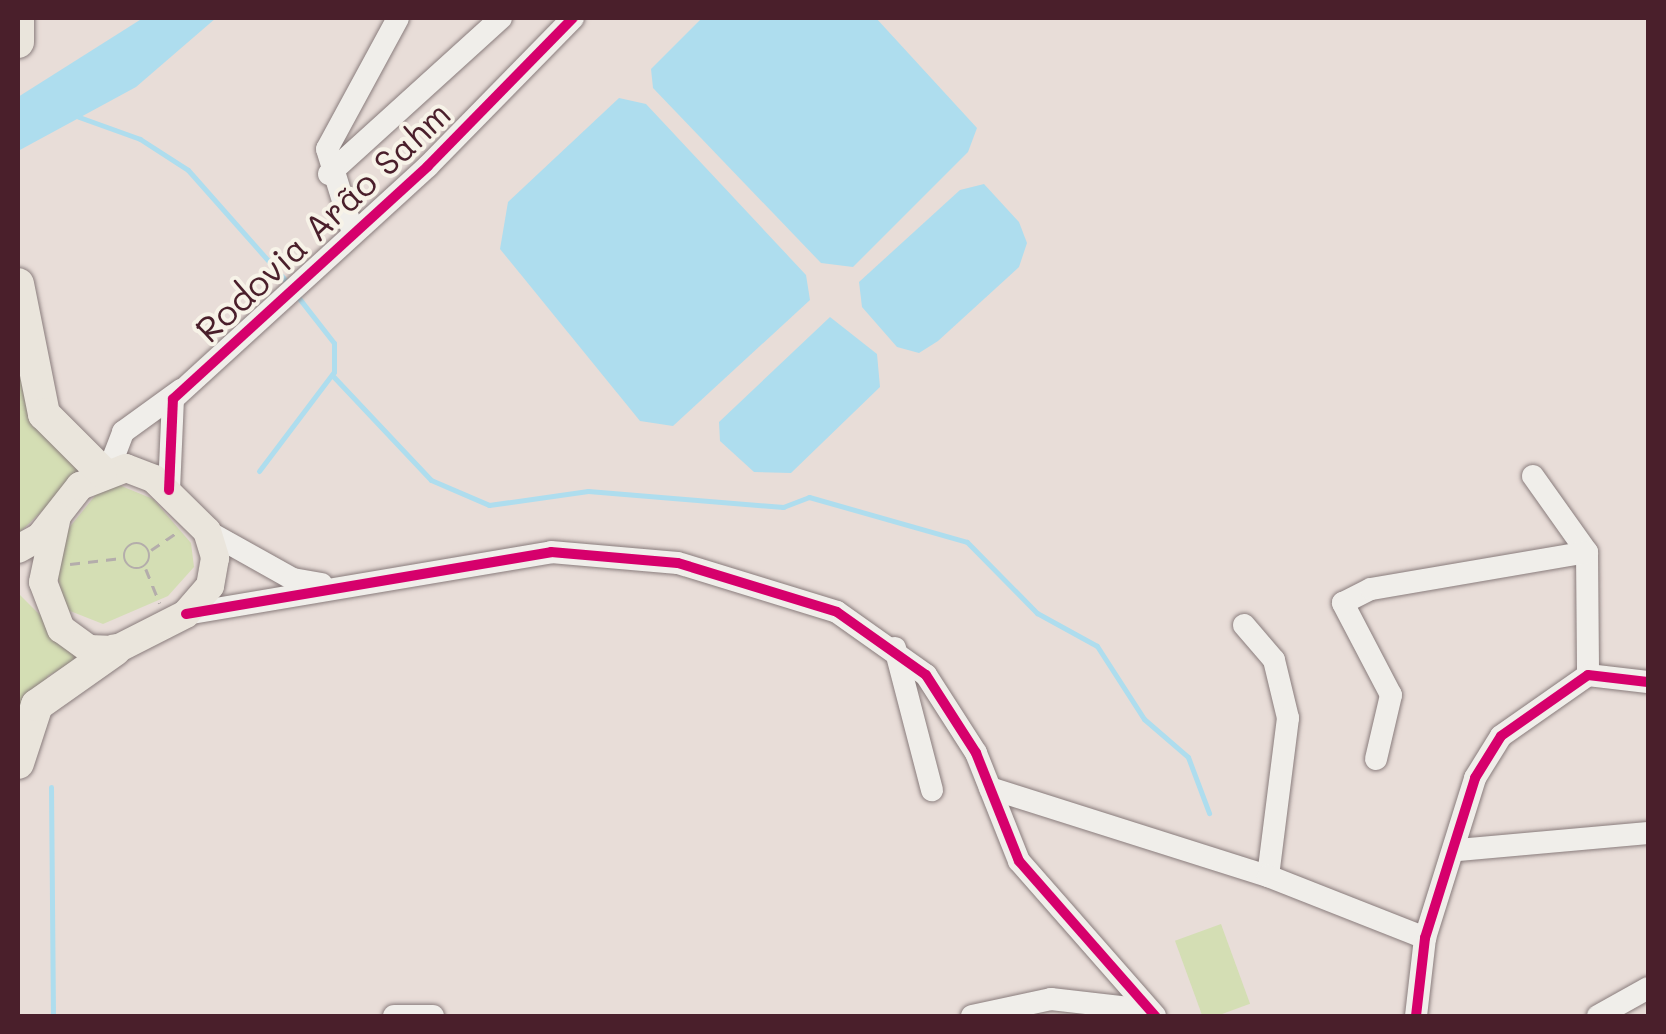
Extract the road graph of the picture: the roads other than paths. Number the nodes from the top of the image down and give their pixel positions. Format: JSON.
{"nodes":[{"id":1,"x":18,"y":18,"type":"edge"},
{"id":2,"x":398,"y":18,"type":"edge"},
{"id":3,"x":501,"y":18,"type":"edge"},
{"id":4,"x":573,"y":18,"type":"edge"},
{"id":5,"x":18,"y":42,"type":"edge"},
{"id":6,"x":330,"y":174,"type":"junction"},
{"id":7,"x":353,"y":233,"type":"junction"},
{"id":8,"x":18,"y":284,"type":"edge"},
{"id":9,"x":181,"y":390,"type":"junction"},
{"id":10,"x":105,"y":470,"type":"junction"},
{"id":11,"x":1533,"y":476,"type":"dead end"},
{"id":12,"x":169,"y":490,"type":"junction"},
{"id":13,"x":57,"y":516,"type":"junction"},
{"id":14,"x":202,"y":525,"type":"junction"},
{"id":15,"x":18,"y":549,"type":"edge"},
{"id":16,"x":1586,"y":552,"type":"junction"},
{"id":17,"x":18,"y":582,"type":"edge"},
{"id":18,"x":330,"y":585,"type":"junction"},
{"id":19,"x":50,"y":609,"type":"junction"},
{"id":20,"x":177,"y":618,"type":"junction"},
{"id":21,"x":1244,"y":625,"type":"dead end"},
{"id":22,"x":894,"y":644,"type":"junction"},
{"id":23,"x":115,"y":650,"type":"junction"},
{"id":24,"x":1588,"y":675,"type":"junction"},
{"id":25,"x":1648,"y":682,"type":"edge"},
{"id":26,"x":1376,"y":759,"type":"dead end"},
{"id":27,"x":18,"y":763,"type":"edge"},
{"id":28,"x":990,"y":788,"type":"junction"},
{"id":29,"x":932,"y":790,"type":"dead end"},
{"id":30,"x":1648,"y":833,"type":"edge"},
{"id":31,"x":1458,"y":850,"type":"junction"},
{"id":32,"x":1268,"y":876,"type":"junction"},
{"id":33,"x":1425,"y":938,"type":"junction"},
{"id":34,"x":1648,"y":988,"type":"edge"},
{"id":35,"x":1152,"y":1014,"type":"edge"},
{"id":36,"x":394,"y":1016,"type":"edge"},
{"id":37,"x":433,"y":1016,"type":"edge"},
{"id":38,"x":972,"y":1016,"type":"edge"},
{"id":39,"x":1416,"y":1016,"type":"edge"},
{"id":40,"x":1598,"y":1016,"type":"edge"}],
"edges":[{"from":1,"to":5,"type":"highway"},
{"from":2,"to":6,"type":"street"},
{"from":3,"to":6,"type":"street"},
{"from":4,"to":7,"type":"street","name":"Rodovia Arão Sahm"},
{"from":6,"to":7,"type":"street"},
{"from":7,"to":9,"type":"street","name":"Rodovia Arão Sahm"},
{"from":8,"to":10,"type":"highway"},
{"from":9,"to":10,"type":"street","name":"Rodovia Arão Sahm"},
{"from":9,"to":12,"type":"street","name":"Rodovia Arão Sahm"},
{"from":10,"to":12,"type":"main road"},
{"from":10,"to":13,"type":"main road"},
{"from":11,"to":16,"type":"street"},
{"from":12,"to":14,"type":"main road"},
{"from":13,"to":15,"type":"main road"},
{"from":13,"to":19,"type":"main road"},
{"from":14,"to":18,"type":"street"},
{"from":14,"to":20,"type":"main road"},
{"from":16,"to":24,"type":"street"},
{"from":16,"to":26,"type":"street"},
{"from":17,"to":19,"type":"main road"},
{"from":18,"to":20,"type":"street"},
{"from":18,"to":22,"type":"street"},
{"from":19,"to":23,"type":"main road"},
{"from":20,"to":23,"type":"main road"},
{"from":21,"to":32,"type":"street"},
{"from":22,"to":28,"type":"street"},
{"from":22,"to":29,"type":"street"},
{"from":23,"to":27,"type":"highway"},
{"from":24,"to":25,"type":"street"},
{"from":24,"to":31,"type":"street"},
{"from":28,"to":32,"type":"street"},
{"from":28,"to":35,"type":"street"},
{"from":30,"to":31,"type":"street"},
{"from":31,"to":33,"type":"street"},
{"from":32,"to":33,"type":"street"},
{"from":33,"to":39,"type":"street"},
{"from":34,"to":40,"type":"street"},
{"from":35,"to":38,"type":"street"},
{"from":36,"to":37,"type":"street"}]}
